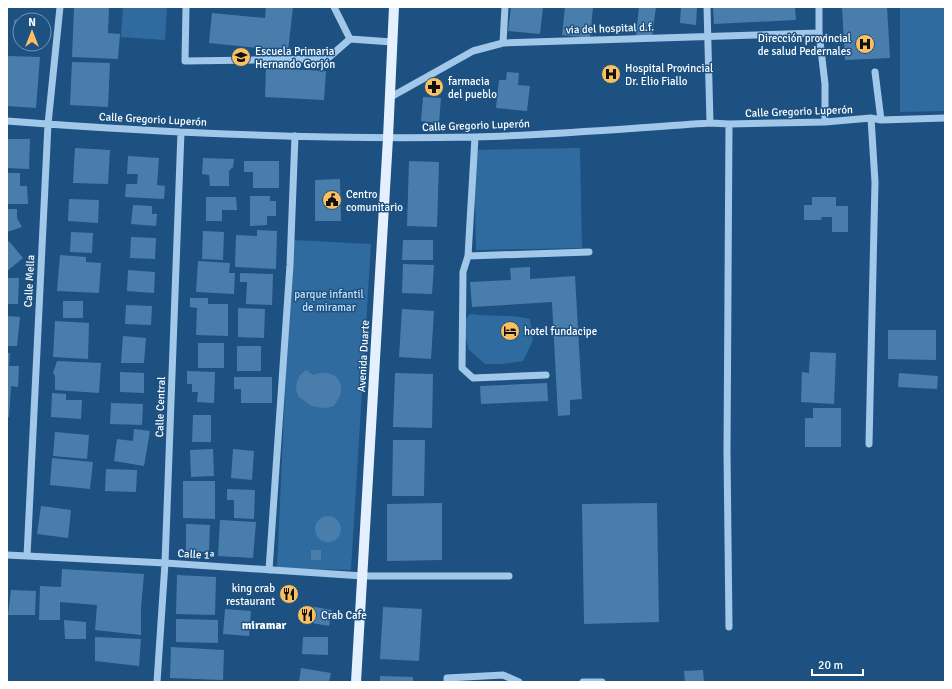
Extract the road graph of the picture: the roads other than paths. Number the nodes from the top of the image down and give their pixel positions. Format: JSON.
{"nodes":[{"id":1,"x":60,"y":7,"type":"edge"},
{"id":2,"x":186,"y":7,"type":"edge"},
{"id":3,"x":334,"y":7,"type":"edge"},
{"id":4,"x":394,"y":7,"type":"edge"},
{"id":5,"x":505,"y":7,"type":"edge"},
{"id":6,"x":707,"y":7,"type":"edge"},
{"id":7,"x":819,"y":7,"type":"edge"},
{"id":8,"x":819,"y":33,"type":"junction"},
{"id":9,"x":708,"y":36,"type":"junction"},
{"id":10,"x":350,"y":38,"type":"junction"},
{"id":11,"x":392,"y":42,"type":"junction"},
{"id":12,"x":503,"y":43,"type":"junction"},
{"id":13,"x":875,"y":72,"type":"dead end"},
{"id":14,"x":389,"y":98,"type":"junction"},
{"id":15,"x":871,"y":118,"type":"junction"},
{"id":16,"x":945,"y":118,"type":"edge"},
{"id":17,"x":881,"y":120,"type":"junction"},
{"id":18,"x":7,"y":121,"type":"edge"},
{"id":19,"x":825,"y":122,"type":"junction"},
{"id":20,"x":710,"y":123,"type":"junction"},
{"id":21,"x":48,"y":124,"type":"junction"},
{"id":22,"x":729,"y":124,"type":"junction"},
{"id":23,"x":181,"y":132,"type":"junction"},
{"id":24,"x":295,"y":136,"type":"junction"},
{"id":25,"x":475,"y":137,"type":"junction"},
{"id":26,"x":388,"y":138,"type":"junction"},
{"id":27,"x":589,"y":252,"type":"dead end"},
{"id":28,"x":468,"y":256,"type":"junction"},
{"id":29,"x":546,"y":375,"type":"dead end"},
{"id":30,"x":869,"y":444,"type":"dead end"},
{"id":31,"x":7,"y":555,"type":"edge"},
{"id":32,"x":27,"y":556,"type":"junction"},
{"id":33,"x":165,"y":563,"type":"junction"},
{"id":34,"x":269,"y":570,"type":"junction"},
{"id":35,"x":363,"y":576,"type":"junction"},
{"id":36,"x":509,"y":576,"type":"dead end"},
{"id":37,"x":729,"y":627,"type":"dead end"},
{"id":38,"x":157,"y":682,"type":"edge"},
{"id":39,"x":356,"y":682,"type":"edge"},
{"id":40,"x":447,"y":682,"type":"edge"},
{"id":41,"x":519,"y":682,"type":"edge"},
{"id":42,"x":583,"y":682,"type":"edge"},
{"id":43,"x":602,"y":682,"type":"edge"}],
"edges":[{"from":1,"to":21,"type":"street","name":"Calle Mella"},
{"from":2,"to":10,"type":"street"},
{"from":3,"to":10,"type":"street"},
{"from":4,"to":11,"type":"main road","name":"Avenida Duarte"},
{"from":5,"to":12,"type":"street"},
{"from":6,"to":9,"type":"street"},
{"from":7,"to":8,"type":"street"},
{"from":8,"to":9,"type":"street","name":"via del hospital d.f."},
{"from":8,"to":19,"type":"street"},
{"from":9,"to":12,"type":"street","name":"via del hospital d.f."},
{"from":9,"to":20,"type":"street"},
{"from":10,"to":11,"type":"street"},
{"from":11,"to":14,"type":"main road","name":"Avenida Duarte"},
{"from":12,"to":14,"type":"street","name":"via del hospital d.f."},
{"from":13,"to":17,"type":"street"},
{"from":14,"to":26,"type":"main road","name":"Avenida Duarte"},
{"from":15,"to":17,"type":"street","name":"Calle Gregorio Luperón"},
{"from":15,"to":19,"type":"street","name":"Calle Gregorio Luperón"},
{"from":15,"to":30,"type":"street"},
{"from":16,"to":17,"type":"street","name":"Calle Gregorio Luperón"},
{"from":18,"to":21,"type":"street","name":"Calle Gregorio Luperón"},
{"from":19,"to":22,"type":"street","name":"Calle Gregorio Luperón"},
{"from":20,"to":22,"type":"street","name":"Calle Gregorio Luperón"},
{"from":20,"to":25,"type":"street","name":"Calle Gregorio Luperón"},
{"from":21,"to":23,"type":"street","name":"Calle Gregorio Luperón"},
{"from":21,"to":32,"type":"street","name":"Calle Mella"},
{"from":22,"to":37,"type":"street"},
{"from":23,"to":24,"type":"street","name":"Calle Gregorio Luperón"},
{"from":23,"to":33,"type":"street","name":"Calle Central"},
{"from":24,"to":26,"type":"street","name":"Calle Gregorio Luperón"},
{"from":24,"to":34,"type":"street"},
{"from":25,"to":26,"type":"street","name":"Calle Gregorio Luperón"},
{"from":25,"to":28,"type":"street"},
{"from":26,"to":35,"type":"main road","name":"Avenida Duarte"},
{"from":27,"to":28,"type":"street"},
{"from":28,"to":29,"type":"street"},
{"from":31,"to":32,"type":"street","name":"Calle 1ª"},
{"from":32,"to":33,"type":"street","name":"Calle 1ª"},
{"from":33,"to":34,"type":"street","name":"Calle 1ª"},
{"from":33,"to":38,"type":"street","name":"Calle Central"},
{"from":34,"to":35,"type":"street","name":"Calle 1ª"},
{"from":35,"to":36,"type":"street","name":"Calle 1ª"},
{"from":35,"to":39,"type":"main road","name":"Avenida Duarte"},
{"from":40,"to":41,"type":"street"},
{"from":42,"to":43,"type":"street"}]}
